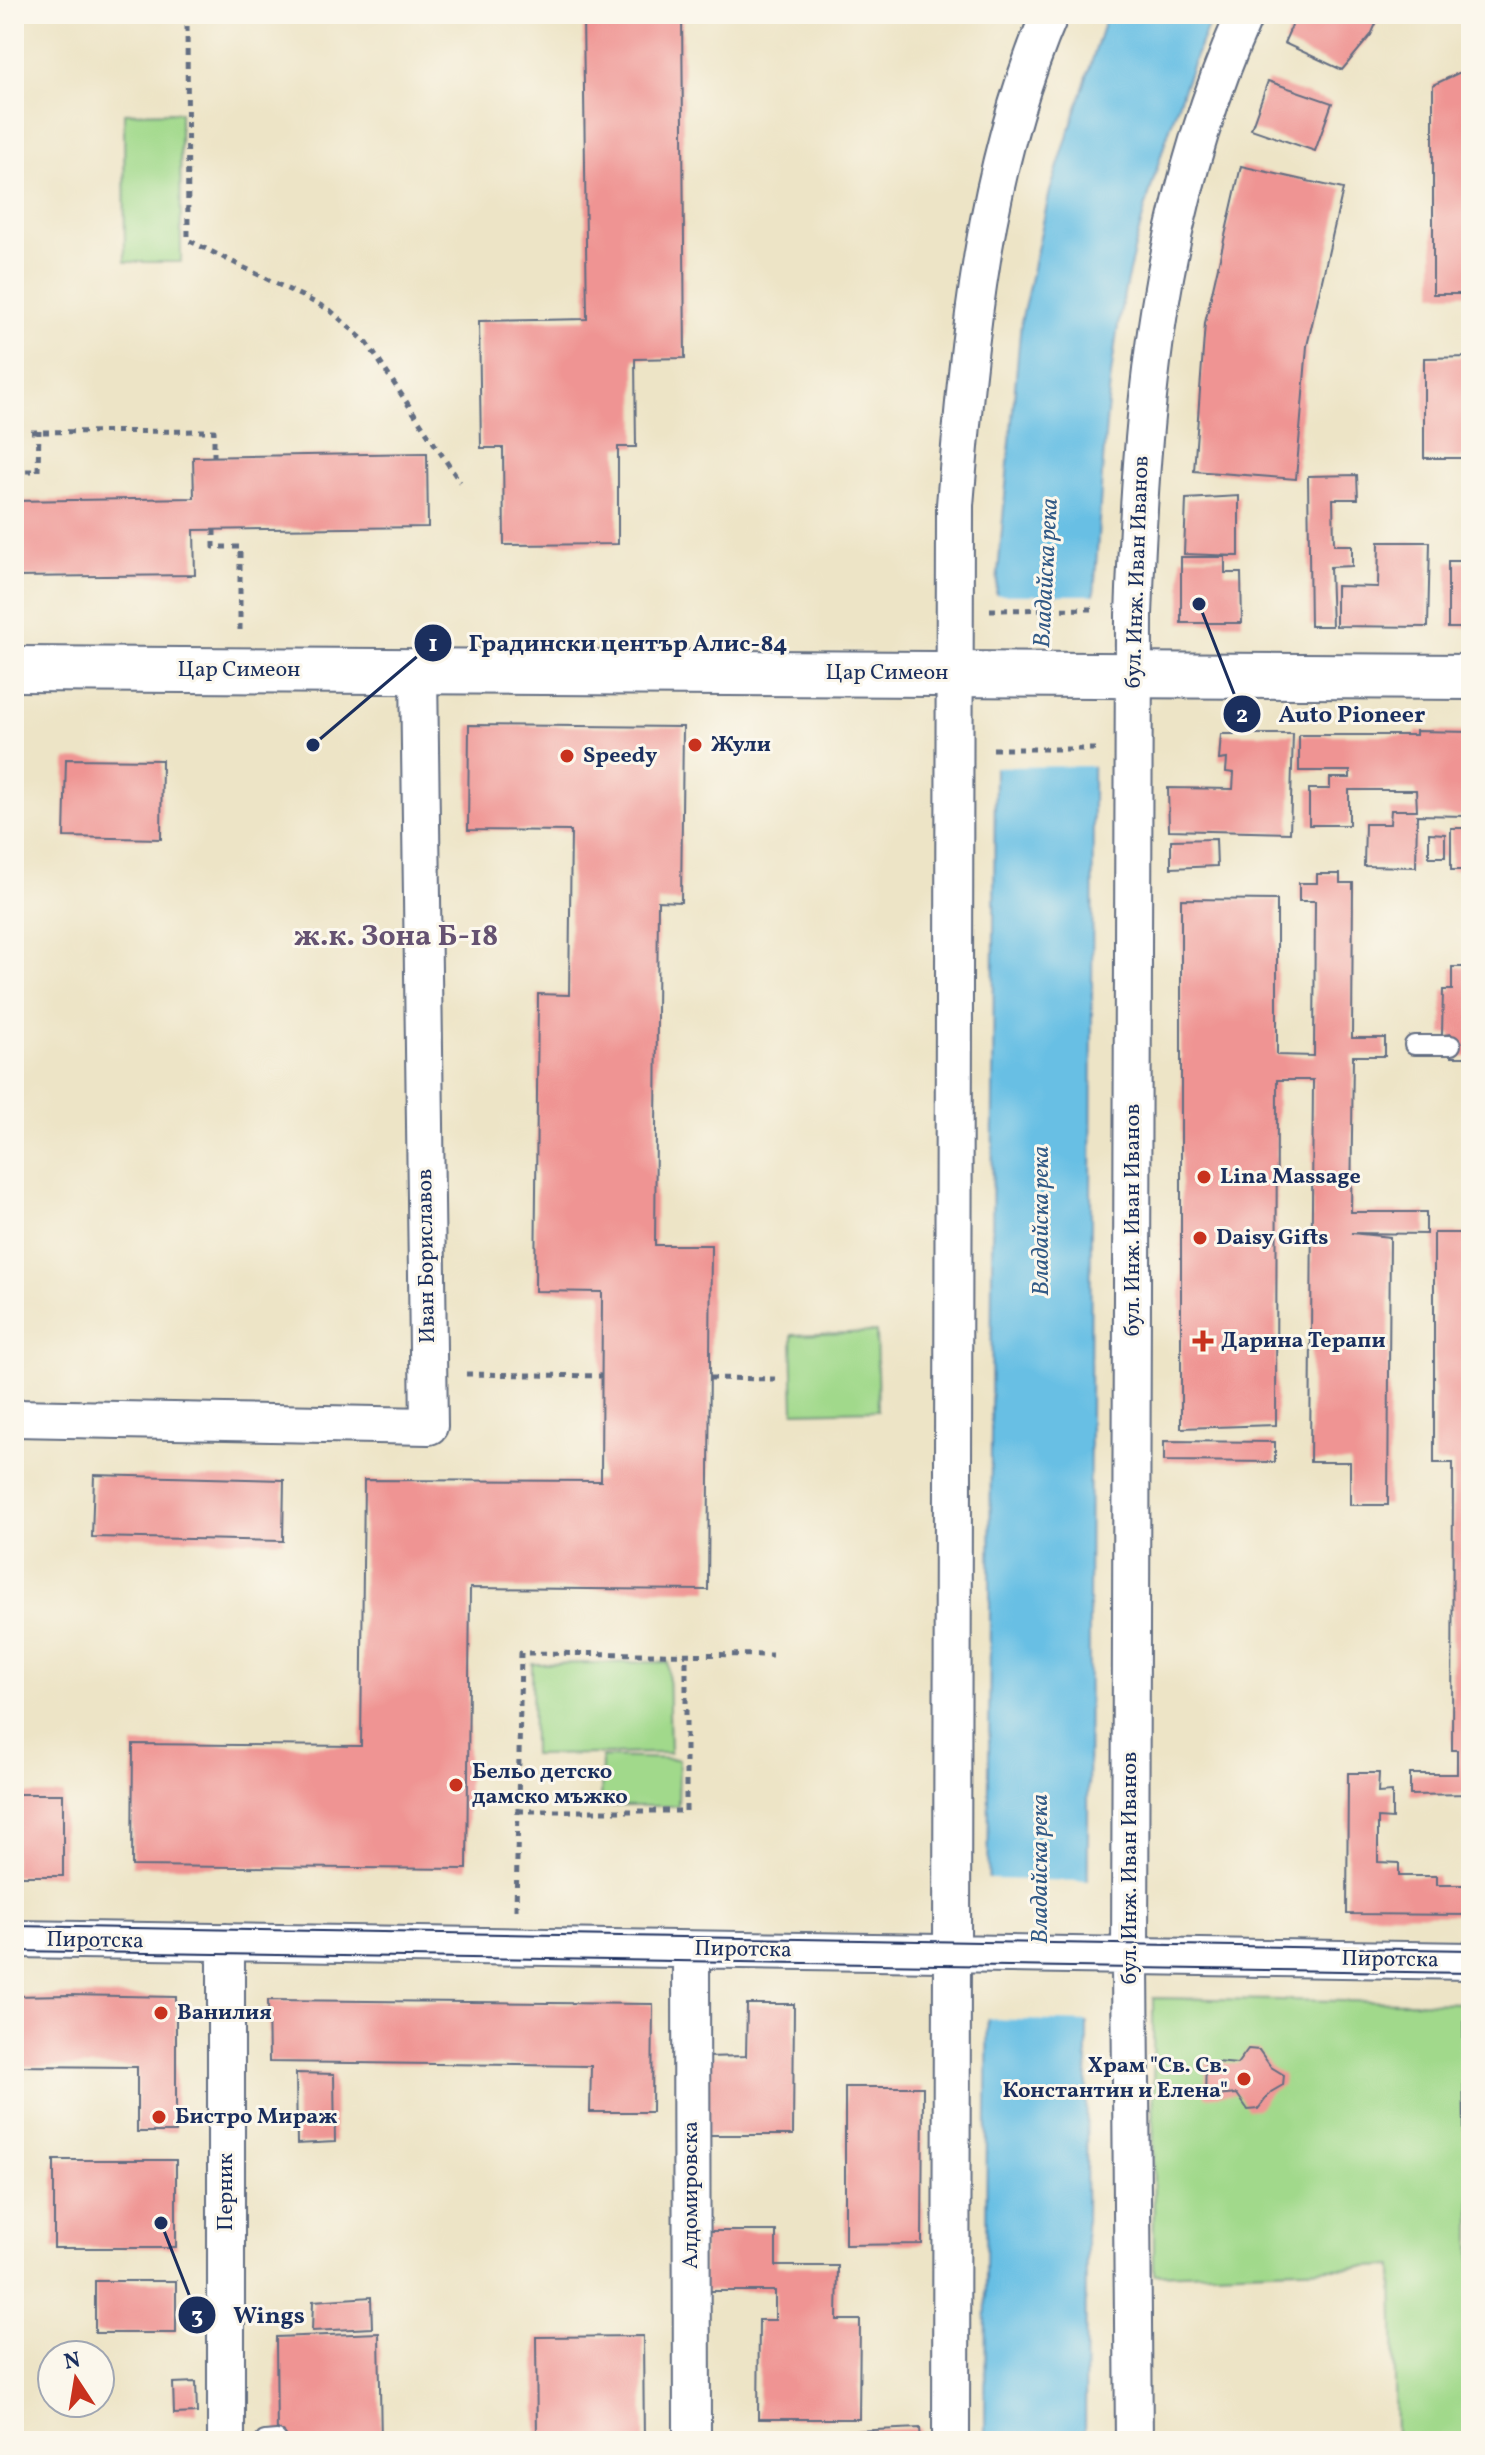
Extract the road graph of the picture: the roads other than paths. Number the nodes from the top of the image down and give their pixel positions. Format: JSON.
{"nodes":[{"id":1,"x":1050,"y":14,"type":"edge"},
{"id":2,"x":1245,"y":14,"type":"edge"},
{"id":3,"x":14,"y":669,"type":"edge"},
{"id":4,"x":419,"y":671,"type":"junction"},
{"id":5,"x":966,"y":673,"type":"junction"},
{"id":6,"x":1122,"y":674,"type":"junction"},
{"id":7,"x":1471,"y":677,"type":"edge"},
{"id":8,"x":1414,"y":1045,"type":"dead end"},
{"id":9,"x":1451,"y":1045,"type":"dead end"},
{"id":10,"x":14,"y":1418,"type":"edge"},
{"id":11,"x":14,"y":1939,"type":"edge"},
{"id":12,"x":226,"y":1942,"type":"junction"},
{"id":13,"x":691,"y":1950,"type":"junction"},
{"id":14,"x":961,"y":1953,"type":"junction"},
{"id":15,"x":1118,"y":1955,"type":"junction"},
{"id":16,"x":1471,"y":1961,"type":"edge"},
{"id":17,"x":277,"y":2440,"type":"edge"},
{"id":18,"x":226,"y":2441,"type":"edge"},
{"id":19,"x":265,"y":2441,"type":"edge"},
{"id":20,"x":692,"y":2441,"type":"edge"},
{"id":21,"x":951,"y":2441,"type":"edge"},
{"id":22,"x":1134,"y":2441,"type":"edge"}],
"edges":[{"from":1,"to":5,"type":"street"},
{"from":2,"to":6,"type":"street","name":"бул. Инж. Иван Иванов"},
{"from":3,"to":4,"type":"street","name":"Цар Симеон"},
{"from":4,"to":5,"type":"street","name":"Цар Симеон"},
{"from":4,"to":10,"type":"street","name":"Иван Бориславов"},
{"from":5,"to":6,"type":"street","name":"Цар Симеон"},
{"from":5,"to":14,"type":"street"},
{"from":6,"to":7,"type":"street","name":"Цар Симеон"},
{"from":6,"to":15,"type":"street","name":"бул. Инж. Иван Иванов"},
{"from":8,"to":9,"type":"lane"},
{"from":11,"to":12,"type":"street","name":"Пиротска"},
{"from":12,"to":13,"type":"street","name":"Пиротска"},
{"from":12,"to":18,"type":"street","name":"Перник"},
{"from":13,"to":14,"type":"street","name":"Пиротска"},
{"from":13,"to":20,"type":"street","name":"Алдомировска"},
{"from":14,"to":15,"type":"street","name":"Пиротска"},
{"from":14,"to":21,"type":"street"},
{"from":15,"to":16,"type":"street","name":"Пиротска"},
{"from":15,"to":22,"type":"street","name":"бул. Инж. Иван Иванов"},
{"from":17,"to":19,"type":"lane"}]}
